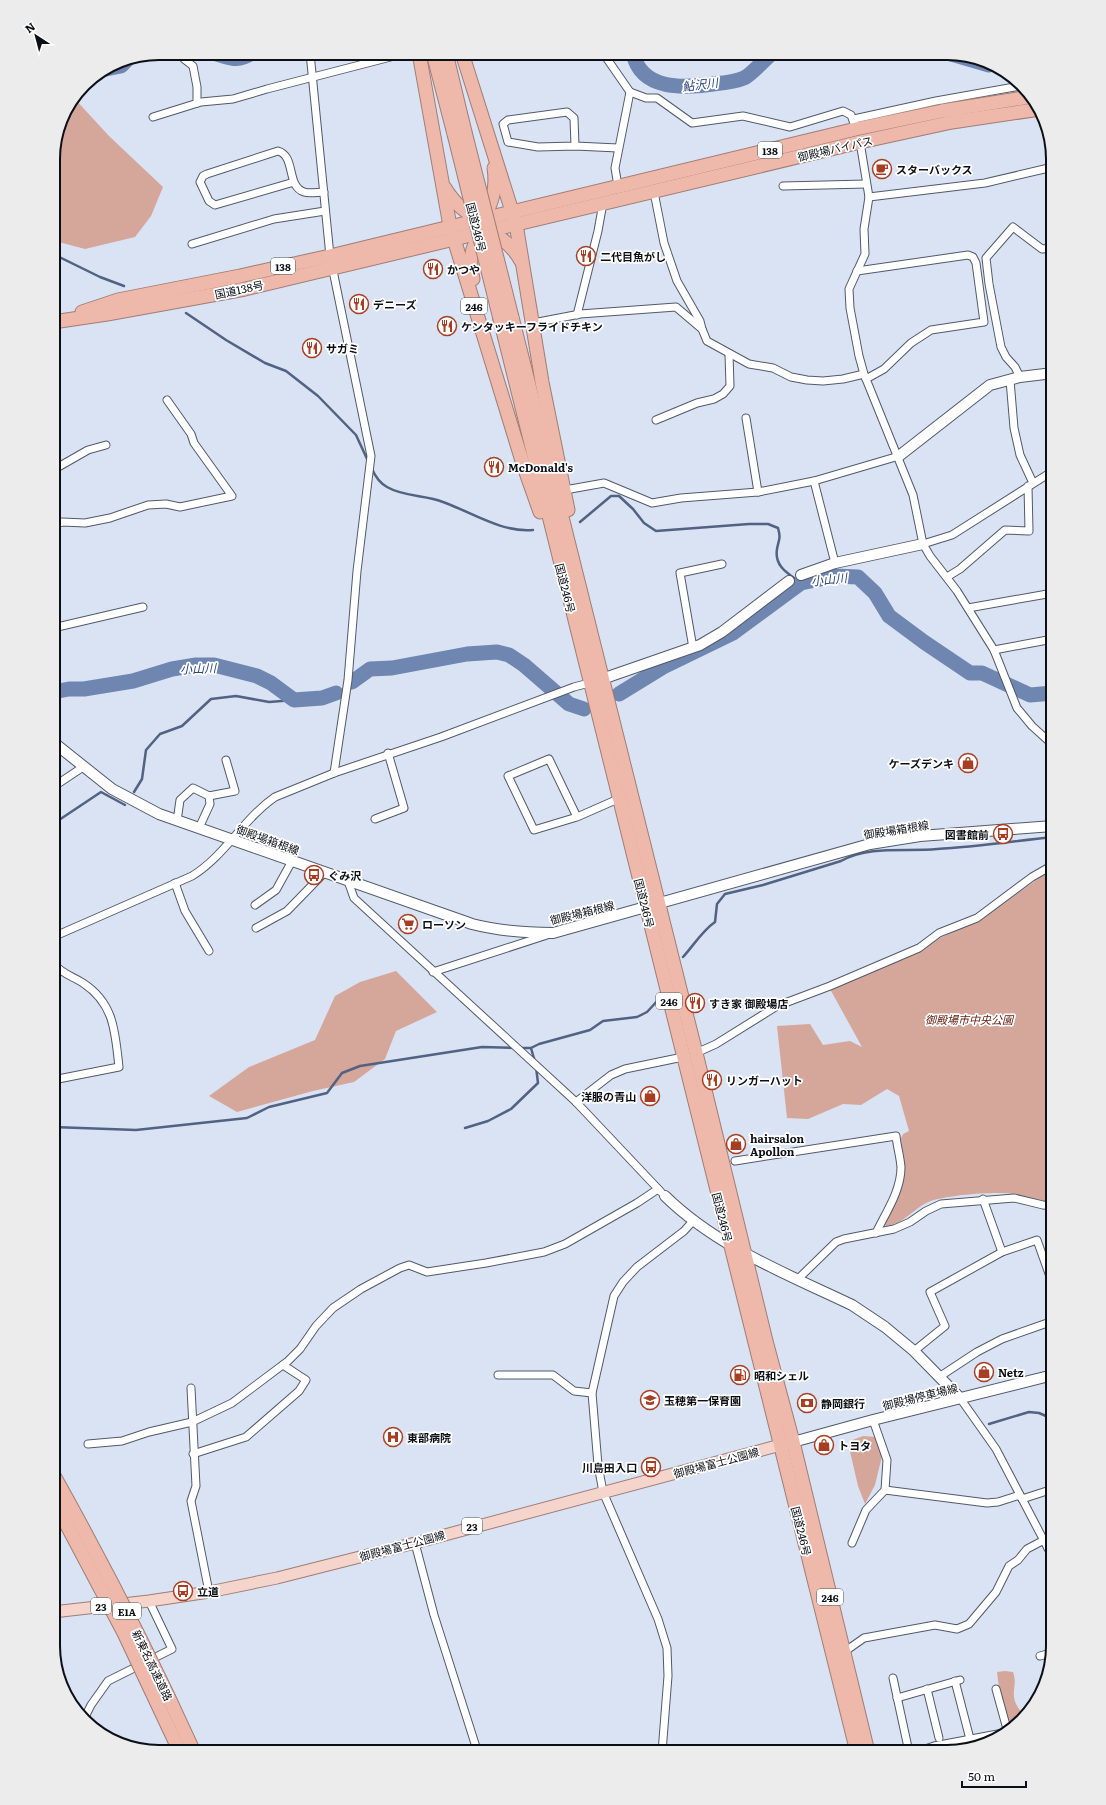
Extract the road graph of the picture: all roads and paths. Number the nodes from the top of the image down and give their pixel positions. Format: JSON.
{"nodes":[{"id":1,"x":185,"y":60,"type":"edge"},
{"id":2,"x":311,"y":60,"type":"edge"},
{"id":3,"x":380,"y":60,"type":"edge"},
{"id":4,"x":420,"y":60,"type":"edge"},
{"id":5,"x":436,"y":60,"type":"edge"},
{"id":6,"x":447,"y":60,"type":"edge"},
{"id":7,"x":464,"y":60,"type":"edge"},
{"id":8,"x":608,"y":60,"type":"edge"},
{"id":9,"x":312,"y":78,"type":"junction"},
{"id":10,"x":1015,"y":87,"type":"edge"},
{"id":11,"x":630,"y":92,"type":"junction"},
{"id":12,"x":1025,"y":98,"type":"edge"},
{"id":13,"x":197,"y":103,"type":"junction"},
{"id":14,"x":477,"y":103,"type":"junction"},
{"id":15,"x":1033,"y":110,"type":"edge"},
{"id":16,"x":153,"y":117,"type":"dead end"},
{"id":17,"x":855,"y":124,"type":"junction"},
{"id":18,"x":460,"y":133,"type":"junction"},
{"id":19,"x":860,"y":142,"type":"junction"},
{"id":20,"x":575,"y":146,"type":"junction"},
{"id":21,"x":618,"y":148,"type":"junction"},
{"id":22,"x":1046,"y":169,"type":"edge"},
{"id":23,"x":441,"y":178,"type":"junction"},
{"id":24,"x":294,"y":182,"type":"junction"},
{"id":25,"x":866,"y":184,"type":"junction"},
{"id":26,"x":618,"y":186,"type":"junction"},
{"id":27,"x":783,"y":186,"type":"dead end"},
{"id":28,"x":324,"y":192,"type":"junction"},
{"id":29,"x":654,"y":192,"type":"junction"},
{"id":30,"x":869,"y":198,"type":"junction"},
{"id":31,"x":603,"y":203,"type":"junction"},
{"id":32,"x":325,"y":211,"type":"junction"},
{"id":33,"x":508,"y":212,"type":"junction"},
{"id":34,"x":455,"y":225,"type":"junction"},
{"id":35,"x":483,"y":225,"type":"junction"},
{"id":36,"x":512,"y":225,"type":"junction"},
{"id":37,"x":459,"y":238,"type":"junction"},
{"id":38,"x":192,"y":244,"type":"dead end"},
{"id":39,"x":1046,"y":249,"type":"edge"},
{"id":40,"x":331,"y":262,"type":"junction"},
{"id":41,"x":857,"y":271,"type":"junction"},
{"id":42,"x":525,"y":272,"type":"junction"},
{"id":43,"x":577,"y":314,"type":"junction"},
{"id":44,"x":60,"y":319,"type":"edge"},
{"id":45,"x":534,"y":323,"type":"junction"},
{"id":46,"x":702,"y":329,"type":"junction"},
{"id":47,"x":487,"y":349,"type":"junction"},
{"id":48,"x":730,"y":354,"type":"junction"},
{"id":49,"x":1046,"y":374,"type":"edge"},
{"id":50,"x":865,"y":376,"type":"junction"},
{"id":51,"x":1015,"y":378,"type":"junction"},
{"id":52,"x":166,"y":400,"type":"dead end"},
{"id":53,"x":746,"y":418,"type":"dead end"},
{"id":54,"x":656,"y":420,"type":"dead end"},
{"id":55,"x":106,"y":445,"type":"dead end"},
{"id":56,"x":898,"y":456,"type":"junction"},
{"id":57,"x":60,"y":466,"type":"edge"},
{"id":58,"x":1046,"y":475,"type":"edge"},
{"id":59,"x":814,"y":481,"type":"junction"},
{"id":60,"x":1030,"y":485,"type":"junction"},
{"id":61,"x":565,"y":490,"type":"junction"},
{"id":62,"x":758,"y":492,"type":"junction"},
{"id":63,"x":60,"y":523,"type":"edge"},
{"id":64,"x":923,"y":544,"type":"junction"},
{"id":65,"x":563,"y":550,"type":"junction"},
{"id":66,"x":835,"y":563,"type":"junction"},
{"id":67,"x":722,"y":564,"type":"dead end"},
{"id":68,"x":801,"y":575,"type":"joint"},
{"id":69,"x":947,"y":577,"type":"junction"},
{"id":70,"x":789,"y":581,"type":"joint"},
{"id":71,"x":1046,"y":594,"type":"edge"},
{"id":72,"x":143,"y":607,"type":"dead end"},
{"id":73,"x":968,"y":608,"type":"junction"},
{"id":74,"x":60,"y":626,"type":"edge"},
{"id":75,"x":1046,"y":640,"type":"edge"},
{"id":76,"x":693,"y":648,"type":"junction"},
{"id":77,"x":994,"y":650,"type":"junction"},
{"id":78,"x":602,"y":679,"type":"junction"},
{"id":79,"x":589,"y":683,"type":"junction"},
{"id":80,"x":1046,"y":739,"type":"edge"},
{"id":81,"x":60,"y":748,"type":"edge"},
{"id":82,"x":388,"y":753,"type":"junction"},
{"id":83,"x":226,"y":760,"type":"dead end"},
{"id":84,"x":83,"y":767,"type":"junction"},
{"id":85,"x":334,"y":773,"type":"junction"},
{"id":86,"x":60,"y":782,"type":"edge"},
{"id":87,"x":210,"y":796,"type":"junction"},
{"id":88,"x":618,"y":799,"type":"junction"},
{"id":89,"x":577,"y":816,"type":"junction"},
{"id":90,"x":375,"y":819,"type":"dead end"},
{"id":91,"x":178,"y":821,"type":"junction"},
{"id":92,"x":1046,"y":827,"type":"edge"},
{"id":93,"x":199,"y":828,"type":"junction"},
{"id":94,"x":232,"y":840,"type":"junction"},
{"id":95,"x":292,"y":861,"type":"junction"},
{"id":96,"x":1046,"y":869,"type":"edge"},
{"id":97,"x":325,"y":872,"type":"junction"},
{"id":98,"x":348,"y":881,"type":"junction"},
{"id":99,"x":176,"y":883,"type":"junction"},
{"id":100,"x":255,"y":905,"type":"dead end"},
{"id":101,"x":652,"y":905,"type":"junction"},
{"id":102,"x":256,"y":928,"type":"dead end"},
{"id":103,"x":553,"y":933,"type":"junction"},
{"id":104,"x":60,"y":934,"type":"edge"},
{"id":105,"x":209,"y":951,"type":"dead end"},
{"id":106,"x":60,"y":971,"type":"edge"},
{"id":107,"x":433,"y":972,"type":"junction"},
{"id":108,"x":696,"y":1053,"type":"junction"},
{"id":109,"x":683,"y":1058,"type":"junction"},
{"id":110,"x":60,"y":1079,"type":"edge"},
{"id":111,"x":576,"y":1102,"type":"junction"},
{"id":112,"x":735,"y":1161,"type":"dead end"},
{"id":113,"x":662,"y":1193,"type":"junction"},
{"id":114,"x":983,"y":1199,"type":"junction"},
{"id":115,"x":1046,"y":1205,"type":"edge"},
{"id":116,"x":693,"y":1221,"type":"junction"},
{"id":117,"x":876,"y":1233,"type":"junction"},
{"id":118,"x":730,"y":1244,"type":"junction"},
{"id":119,"x":1002,"y":1252,"type":"junction"},
{"id":120,"x":744,"y":1253,"type":"junction"},
{"id":121,"x":1046,"y":1265,"type":"edge"},
{"id":122,"x":798,"y":1280,"type":"junction"},
{"id":123,"x":1046,"y":1323,"type":"edge"},
{"id":124,"x":914,"y":1351,"type":"junction"},
{"id":125,"x":283,"y":1365,"type":"junction"},
{"id":126,"x":498,"y":1375,"type":"dead end"},
{"id":127,"x":1046,"y":1377,"type":"edge"},
{"id":128,"x":939,"y":1378,"type":"junction"},
{"id":129,"x":191,"y":1388,"type":"dead end"},
{"id":130,"x":592,"y":1393,"type":"junction"},
{"id":131,"x":960,"y":1398,"type":"junction"},
{"id":132,"x":873,"y":1420,"type":"junction"},
{"id":133,"x":192,"y":1422,"type":"junction"},
{"id":134,"x":793,"y":1442,"type":"junction"},
{"id":135,"x":88,"y":1444,"type":"dead end"},
{"id":136,"x":780,"y":1445,"type":"junction"},
{"id":137,"x":194,"y":1454,"type":"junction"},
{"id":138,"x":60,"y":1487,"type":"edge"},
{"id":139,"x":885,"y":1490,"type":"junction"},
{"id":140,"x":1046,"y":1491,"type":"edge"},
{"id":141,"x":603,"y":1492,"type":"junction"},
{"id":142,"x":1021,"y":1497,"type":"junction"},
{"id":143,"x":60,"y":1512,"type":"edge"},
{"id":144,"x":1044,"y":1540,"type":"junction"},
{"id":145,"x":415,"y":1543,"type":"junction"},
{"id":146,"x":852,"y":1543,"type":"dead end"},
{"id":147,"x":1046,"y":1544,"type":"edge"},
{"id":148,"x":209,"y":1592,"type":"junction"},
{"id":149,"x":149,"y":1601,"type":"junction"},
{"id":150,"x":60,"y":1611,"type":"edge"},
{"id":151,"x":844,"y":1652,"type":"junction"},
{"id":152,"x":1045,"y":1655,"type":"edge"},
{"id":153,"x":1040,"y":1656,"type":"dead end"},
{"id":154,"x":893,"y":1678,"type":"dead end"},
{"id":155,"x":996,"y":1689,"type":"dead end"},
{"id":156,"x":928,"y":1690,"type":"junction"},
{"id":157,"x":897,"y":1698,"type":"junction"},
{"id":158,"x":87,"y":1714,"type":"edge"},
{"id":159,"x":1006,"y":1725,"type":"edge"},
{"id":160,"x":939,"y":1738,"type":"dead end"},
{"id":161,"x":983,"y":1738,"type":"edge"},
{"id":162,"x":970,"y":1739,"type":"junction"},
{"id":163,"x":177,"y":1745,"type":"edge"},
{"id":164,"x":191,"y":1745,"type":"edge"},
{"id":165,"x":471,"y":1745,"type":"edge"},
{"id":166,"x":662,"y":1745,"type":"edge"},
{"id":167,"x":855,"y":1745,"type":"edge"},
{"id":168,"x":866,"y":1745,"type":"edge"},
{"id":169,"x":907,"y":1745,"type":"edge"},
{"id":170,"x":939,"y":1745,"type":"edge"}],
"edges":[{"from":1,"to":13,"type":"street"},
{"from":2,"to":9,"type":"street"},
{"from":3,"to":9,"type":"street"},
{"from":4,"to":23,"type":"highway","number":"246"},
{"from":5,"to":18,"type":"highway","name":"国道246号","number":"246"},
{"from":6,"to":18,"type":"highway","name":"国道246号","number":"246"},
{"from":7,"to":14,"type":"highway","number":"246"},
{"from":8,"to":11,"type":"street"},
{"from":9,"to":13,"type":"street"},
{"from":9,"to":28,"type":"street"},
{"from":10,"to":17,"type":"street"},
{"from":11,"to":17,"type":"street"},
{"from":11,"to":21,"type":"street"},
{"from":12,"to":17,"type":"highway","name":"御殿場バイパス","number":"138"},
{"from":13,"to":16,"type":"street"},
{"from":14,"to":33,"type":"highway","number":"246"},
{"from":14,"to":35,"type":"highway"},
{"from":15,"to":19,"type":"highway","name":"御殿場バイパス","number":"138"},
{"from":17,"to":26,"type":"highway","name":"御殿場バイパス","number":"138"},
{"from":18,"to":65,"type":"highway","name":"国道246号","number":"246","bridge":true},
{"from":19,"to":25,"type":"street"},
{"from":19,"to":29,"type":"highway","name":"御殿場バイパス","number":"138"},
{"from":20,"to":20,"type":"street"},
{"from":20,"to":21,"type":"street"},
{"from":21,"to":26,"type":"street"},
{"from":22,"to":30,"type":"street"},
{"from":23,"to":34,"type":"highway","number":"246"},
{"from":23,"to":35,"type":"highway"},
{"from":24,"to":24,"type":"street"},
{"from":24,"to":28,"type":"street"},
{"from":25,"to":27,"type":"street"},
{"from":25,"to":30,"type":"street"},
{"from":26,"to":33,"type":"highway","name":"御殿場バイパス","number":"138"},
{"from":28,"to":32,"type":"street"},
{"from":29,"to":31,"type":"highway","name":"御殿場バイパス","number":"138"},
{"from":29,"to":46,"type":"street"},
{"from":30,"to":41,"type":"street"},
{"from":31,"to":36,"type":"highway","name":"御殿場バイパス","number":"138"},
{"from":31,"to":43,"type":"street"},
{"from":32,"to":38,"type":"street"},
{"from":32,"to":40,"type":"street"},
{"from":33,"to":35,"type":"highway"},
{"from":33,"to":36,"type":"highway","number":"246"},
{"from":34,"to":35,"type":"highway","name":"国道138号","number":"138"},
{"from":34,"to":37,"type":"highway","number":"246"},
{"from":34,"to":40,"type":"highway","name":"国道138号","number":"138"},
{"from":35,"to":36,"type":"highway"},
{"from":35,"to":37,"type":"highway","name":"国道138号","number":"138"},
{"from":35,"to":42,"type":"highway"},
{"from":35,"to":47,"type":"highway"},
{"from":36,"to":42,"type":"highway","number":"246"},
{"from":37,"to":40,"type":"highway","name":"国道138号","number":"138"},
{"from":37,"to":47,"type":"highway","number":"246"},
{"from":39,"to":51,"type":"street"},
{"from":40,"to":44,"type":"highway","name":"国道138号","number":"138"},
{"from":40,"to":85,"type":"street"},
{"from":41,"to":50,"type":"street"},
{"from":41,"to":50,"type":"street"},
{"from":42,"to":45,"type":"highway","number":"246"},
{"from":43,"to":45,"type":"street"},
{"from":43,"to":46,"type":"street"},
{"from":45,"to":61,"type":"highway","number":"246"},
{"from":46,"to":48,"type":"street"},
{"from":47,"to":65,"type":"highway","number":"246"},
{"from":48,"to":50,"type":"street"},
{"from":48,"to":54,"type":"street"},
{"from":49,"to":51,"type":"main road"},
{"from":50,"to":56,"type":"street"},
{"from":51,"to":56,"type":"main road"},
{"from":51,"to":60,"type":"street"},
{"from":52,"to":63,"type":"street"},
{"from":53,"to":62,"type":"street"},
{"from":55,"to":57,"type":"street"},
{"from":56,"to":59,"type":"street"},
{"from":56,"to":64,"type":"street"},
{"from":58,"to":60,"type":"street"},
{"from":59,"to":62,"type":"street"},
{"from":59,"to":66,"type":"street"},
{"from":60,"to":64,"type":"street"},
{"from":60,"to":69,"type":"street"},
{"from":61,"to":62,"type":"street"},
{"from":61,"to":65,"type":"highway","number":"246"},
{"from":64,"to":66,"type":"main road"},
{"from":64,"to":69,"type":"street"},
{"from":65,"to":78,"type":"highway","name":"国道246号","number":"246"},
{"from":65,"to":79,"type":"highway","name":"国道246号","number":"246"},
{"from":66,"to":68,"type":"main road"},
{"from":67,"to":76,"type":"street"},
{"from":68,"to":70,"type":"street"},
{"from":69,"to":73,"type":"street"},
{"from":70,"to":76,"type":"main road"},
{"from":71,"to":73,"type":"street"},
{"from":72,"to":74,"type":"street"},
{"from":73,"to":77,"type":"street"},
{"from":75,"to":77,"type":"street"},
{"from":76,"to":78,"type":"main road"},
{"from":77,"to":80,"type":"street"},
{"from":78,"to":79,"type":"street"},
{"from":78,"to":101,"type":"highway","name":"国道246号","number":"246"},
{"from":79,"to":82,"type":"street"},
{"from":79,"to":88,"type":"highway","name":"国道246号","number":"246"},
{"from":81,"to":84,"type":"main road","name":"御殿場箱根線"},
{"from":82,"to":85,"type":"street"},
{"from":82,"to":90,"type":"street"},
{"from":83,"to":87,"type":"street"},
{"from":84,"to":86,"type":"street"},
{"from":84,"to":91,"type":"main road","name":"御殿場箱根線"},
{"from":85,"to":94,"type":"street"},
{"from":87,"to":91,"type":"street"},
{"from":87,"to":93,"type":"street"},
{"from":88,"to":89,"type":"street"},
{"from":88,"to":101,"type":"highway","name":"国道246号","number":"246"},
{"from":89,"to":89,"type":"street"},
{"from":91,"to":93,"type":"main road","name":"御殿場箱根線"},
{"from":92,"to":101,"type":"main road","name":"御殿場箱根線"},
{"from":93,"to":94,"type":"main road","name":"御殿場箱根線"},
{"from":94,"to":95,"type":"main road","name":"御殿場箱根線"},
{"from":94,"to":99,"type":"street"},
{"from":95,"to":97,"type":"main road","name":"御殿場箱根線"},
{"from":95,"to":100,"type":"street"},
{"from":96,"to":108,"type":"street"},
{"from":97,"to":98,"type":"main road","name":"御殿場箱根線"},
{"from":97,"to":102,"type":"street"},
{"from":98,"to":103,"type":"main road","name":"御殿場箱根線"},
{"from":98,"to":107,"type":"street"},
{"from":99,"to":104,"type":"street"},
{"from":99,"to":105,"type":"street"},
{"from":101,"to":103,"type":"main road","name":"御殿場箱根線"},
{"from":101,"to":108,"type":"highway","name":"国道246号","number":"246"},
{"from":101,"to":109,"type":"highway","name":"国道246号","number":"246"},
{"from":103,"to":107,"type":"street"},
{"from":106,"to":110,"type":"street"},
{"from":107,"to":111,"type":"street"},
{"from":108,"to":120,"type":"highway","name":"国道246号","number":"246"},
{"from":109,"to":111,"type":"street"},
{"from":109,"to":118,"type":"highway","name":"国道246号","number":"246"},
{"from":111,"to":113,"type":"street"},
{"from":112,"to":117,"type":"street"},
{"from":113,"to":116,"type":"main road"},
{"from":113,"to":125,"type":"street"},
{"from":114,"to":115,"type":"street"},
{"from":114,"to":117,"type":"street"},
{"from":114,"to":119,"type":"street"},
{"from":116,"to":118,"type":"main road"},
{"from":116,"to":130,"type":"street"},
{"from":117,"to":122,"type":"street"},
{"from":118,"to":120,"type":"main road"},
{"from":118,"to":136,"type":"highway","name":"国道246号","number":"246"},
{"from":119,"to":121,"type":"street"},
{"from":119,"to":124,"type":"street"},
{"from":120,"to":122,"type":"main road"},
{"from":120,"to":134,"type":"highway","name":"国道246号","number":"246"},
{"from":122,"to":124,"type":"main road"},
{"from":123,"to":128,"type":"street"},
{"from":124,"to":128,"type":"main road"},
{"from":125,"to":133,"type":"street"},
{"from":125,"to":137,"type":"street"},
{"from":126,"to":130,"type":"street"},
{"from":127,"to":131,"type":"main road","name":"御殿場停車場線"},
{"from":128,"to":131,"type":"main road"},
{"from":129,"to":133,"type":"street"},
{"from":130,"to":141,"type":"street"},
{"from":131,"to":132,"type":"main road","name":"御殿場停車場線"},
{"from":131,"to":142,"type":"street"},
{"from":132,"to":134,"type":"main road","name":"御殿場停車場線"},
{"from":132,"to":139,"type":"street"},
{"from":133,"to":135,"type":"street"},
{"from":133,"to":137,"type":"street"},
{"from":134,"to":136,"type":"main road","name":"御殿場富士公園線","number":"23"},
{"from":134,"to":151,"type":"highway","name":"国道246号","number":"246"},
{"from":136,"to":141,"type":"main road","name":"御殿場富士公園線","number":"23"},
{"from":136,"to":167,"type":"highway","name":"国道246号","number":"246"},
{"from":137,"to":148,"type":"street"},
{"from":138,"to":164,"type":"highway","name":"新東名高速道路","number":"E1A","bridge":true},
{"from":139,"to":142,"type":"street"},
{"from":139,"to":146,"type":"street"},
{"from":140,"to":142,"type":"street"},
{"from":141,"to":145,"type":"main road","name":"御殿場富士公園線","number":"23"},
{"from":141,"to":166,"type":"street"},
{"from":142,"to":144,"type":"street"},
{"from":143,"to":163,"type":"highway","name":"新東名高速道路","number":"E1A","bridge":true},
{"from":144,"to":147,"type":"street"},
{"from":144,"to":151,"type":"street"},
{"from":145,"to":148,"type":"main road","name":"御殿場富士公園線","number":"23"},
{"from":145,"to":165,"type":"street"},
{"from":148,"to":149,"type":"main road","name":"御殿場富士公園線","number":"23"},
{"from":149,"to":150,"type":"main road","name":"御殿場富士公園線","number":"23"},
{"from":149,"to":158,"type":"street"},
{"from":151,"to":168,"type":"highway","name":"国道246号","number":"246"},
{"from":152,"to":153,"type":"street"},
{"from":154,"to":157,"type":"street"},
{"from":155,"to":159,"type":"street"},
{"from":156,"to":157,"type":"street"},
{"from":156,"to":160,"type":"street"},
{"from":156,"to":162,"type":"street"},
{"from":157,"to":169,"type":"street"},
{"from":161,"to":162,"type":"street"},
{"from":162,"to":170,"type":"street"}]}
